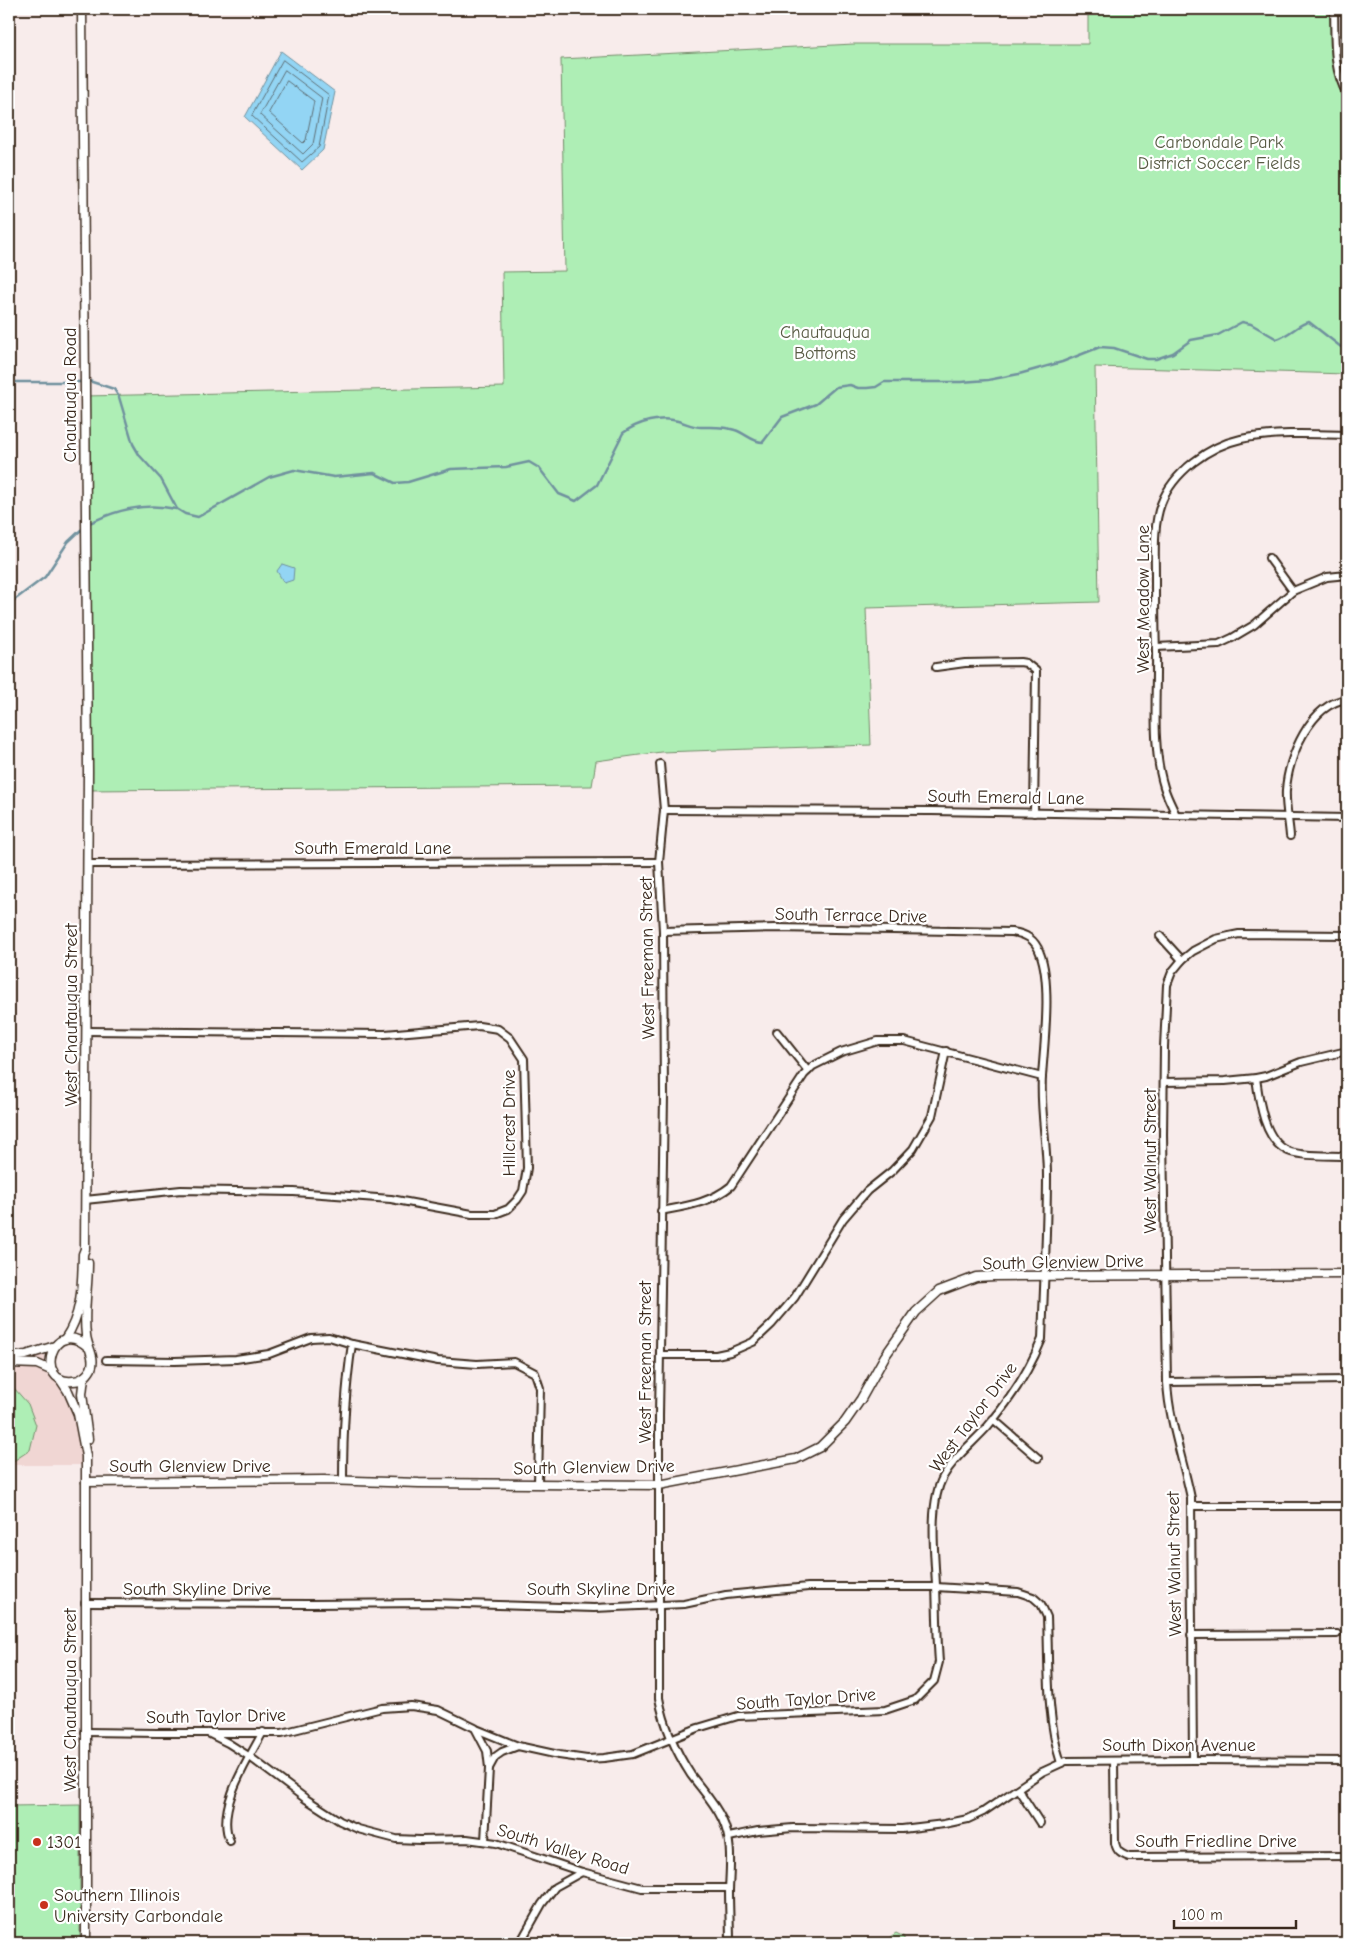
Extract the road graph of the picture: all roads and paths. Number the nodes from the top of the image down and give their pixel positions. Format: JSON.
{"nodes":[{"id":1,"x":82,"y":9,"type":"edge"},
{"id":2,"x":1334,"y":9,"type":"edge"},
{"id":3,"x":1347,"y":94,"type":"edge"},
{"id":4,"x":1347,"y":435,"type":"edge"},
{"id":5,"x":1269,"y":558,"type":"dead end"},
{"id":6,"x":1347,"y":575,"type":"edge"},
{"id":7,"x":1293,"y":591,"type":"junction"},
{"id":8,"x":1156,"y":646,"type":"junction"},
{"id":9,"x":936,"y":668,"type":"dead end"},
{"id":10,"x":1347,"y":699,"type":"edge"},
{"id":11,"x":660,"y":764,"type":"dead end"},
{"id":12,"x":88,"y":782,"type":"joint"},
{"id":13,"x":664,"y":810,"type":"junction"},
{"id":14,"x":1034,"y":813,"type":"junction"},
{"id":15,"x":1176,"y":815,"type":"junction"},
{"id":16,"x":1289,"y":818,"type":"junction"},
{"id":17,"x":1347,"y":818,"type":"edge"},
{"id":18,"x":1290,"y":836,"type":"dead end"},
{"id":19,"x":660,"y":862,"type":"junction"},
{"id":20,"x":88,"y":864,"type":"junction"},
{"id":21,"x":663,"y":931,"type":"junction"},
{"id":22,"x":1347,"y":934,"type":"edge"},
{"id":23,"x":1160,"y":936,"type":"dead end"},
{"id":24,"x":1036,"y":942,"type":"joint"},
{"id":25,"x":1182,"y":960,"type":"junction"},
{"id":26,"x":86,"y":1031,"type":"junction"},
{"id":27,"x":777,"y":1032,"type":"dead end"},
{"id":28,"x":946,"y":1051,"type":"junction"},
{"id":29,"x":1347,"y":1052,"type":"edge"},
{"id":30,"x":808,"y":1071,"type":"junction"},
{"id":31,"x":1042,"y":1077,"type":"junction"},
{"id":32,"x":1256,"y":1078,"type":"junction"},
{"id":33,"x":1164,"y":1082,"type":"junction"},
{"id":34,"x":1347,"y":1156,"type":"edge"},
{"id":35,"x":85,"y":1200,"type":"junction"},
{"id":36,"x":661,"y":1211,"type":"junction"},
{"id":37,"x":85,"y":1248,"type":"junction"},
{"id":38,"x":1347,"y":1274,"type":"edge"},
{"id":39,"x":1166,"y":1275,"type":"junction"},
{"id":40,"x":1043,"y":1276,"type":"junction"},
{"id":41,"x":65,"y":1339,"type":"junction"},
{"id":42,"x":352,"y":1344,"type":"junction"},
{"id":43,"x":55,"y":1346,"type":"junction"},
{"id":44,"x":88,"y":1347,"type":"junction"},
{"id":45,"x":660,"y":1355,"type":"junction"},
{"id":46,"x":9,"y":1357,"type":"edge"},
{"id":47,"x":106,"y":1360,"type":"dead end"},
{"id":48,"x":9,"y":1363,"type":"edge"},
{"id":49,"x":53,"y":1371,"type":"junction"},
{"id":50,"x":84,"y":1377,"type":"junction"},
{"id":51,"x":60,"y":1379,"type":"junction"},
{"id":52,"x":1347,"y":1380,"type":"edge"},
{"id":53,"x":1167,"y":1382,"type":"junction"},
{"id":54,"x":993,"y":1419,"type":"junction"},
{"id":55,"x":86,"y":1456,"type":"junction"},
{"id":56,"x":1038,"y":1458,"type":"dead end"},
{"id":57,"x":344,"y":1480,"type":"junction"},
{"id":58,"x":86,"y":1482,"type":"junction"},
{"id":59,"x":538,"y":1484,"type":"junction"},
{"id":60,"x":659,"y":1485,"type":"junction"},
{"id":61,"x":1191,"y":1506,"type":"junction"},
{"id":62,"x":1347,"y":1506,"type":"edge"},
{"id":63,"x":936,"y":1587,"type":"junction"},
{"id":64,"x":85,"y":1603,"type":"junction"},
{"id":65,"x":658,"y":1605,"type":"junction"},
{"id":66,"x":1337,"y":1634,"type":"dead end"},
{"id":67,"x":1191,"y":1635,"type":"junction"},
{"id":68,"x":892,"y":1708,"type":"joint"},
{"id":69,"x":475,"y":1728,"type":"junction"},
{"id":70,"x":85,"y":1732,"type":"junction"},
{"id":71,"x":208,"y":1732,"type":"junction"},
{"id":72,"x":264,"y":1732,"type":"junction"},
{"id":73,"x":672,"y":1740,"type":"junction"},
{"id":74,"x":518,"y":1746,"type":"junction"},
{"id":75,"x":250,"y":1757,"type":"junction"},
{"id":76,"x":1192,"y":1760,"type":"junction"},
{"id":77,"x":1114,"y":1761,"type":"junction"},
{"id":78,"x":1347,"y":1761,"type":"edge"},
{"id":79,"x":1061,"y":1763,"type":"junction"},
{"id":80,"x":489,"y":1768,"type":"junction"},
{"id":81,"x":1018,"y":1789,"type":"junction"},
{"id":82,"x":1040,"y":1823,"type":"dead end"},
{"id":83,"x":729,"y":1837,"type":"junction"},
{"id":84,"x":485,"y":1840,"type":"junction"},
{"id":85,"x":230,"y":1841,"type":"dead end"},
{"id":86,"x":1347,"y":1856,"type":"edge"},
{"id":87,"x":582,"y":1872,"type":"junction"},
{"id":88,"x":730,"y":1888,"type":"junction"},
{"id":89,"x":86,"y":1943,"type":"edge"},
{"id":90,"x":520,"y":1943,"type":"edge"},
{"id":91,"x":730,"y":1943,"type":"edge"}],
"edges":[{"from":1,"to":12,"type":"street","name":"Chautauqua Road"},
{"from":2,"to":3,"type":"street"},
{"from":4,"to":8,"type":"street","name":"West Meadow Lane"},
{"from":5,"to":7,"type":"street"},
{"from":6,"to":7,"type":"street"},
{"from":7,"to":8,"type":"street"},
{"from":8,"to":15,"type":"street","name":"West Meadow Lane"},
{"from":9,"to":14,"type":"street"},
{"from":10,"to":16,"type":"street"},
{"from":11,"to":13,"type":"street","name":"West Freeman Street"},
{"from":12,"to":20,"type":"street","name":"West Chautauqua Street"},
{"from":13,"to":14,"type":"street","name":"South Emerald Lane"},
{"from":13,"to":19,"type":"street","name":"West Freeman Street"},
{"from":14,"to":15,"type":"street","name":"South Emerald Lane"},
{"from":15,"to":16,"type":"street","name":"South Emerald Lane"},
{"from":16,"to":17,"type":"street","name":"South Emerald Lane"},
{"from":16,"to":18,"type":"street"},
{"from":19,"to":20,"type":"street","name":"South Emerald Lane"},
{"from":19,"to":21,"type":"street","name":"West Freeman Street"},
{"from":20,"to":26,"type":"street","name":"West Chautauqua Street"},
{"from":21,"to":24,"type":"street","name":"South Terrace Drive"},
{"from":21,"to":36,"type":"street","name":"West Freeman Street"},
{"from":22,"to":25,"type":"street"},
{"from":23,"to":25,"type":"street"},
{"from":24,"to":31,"type":"street","name":"West Taylor Drive"},
{"from":25,"to":33,"type":"street","name":"West Walnut Street"},
{"from":26,"to":35,"type":"street","name":"West Chautauqua Street"},
{"from":26,"to":35,"type":"street","name":"Hillcrest Drive"},
{"from":27,"to":30,"type":"street"},
{"from":28,"to":30,"type":"street"},
{"from":28,"to":31,"type":"street"},
{"from":28,"to":45,"type":"street"},
{"from":29,"to":32,"type":"street"},
{"from":30,"to":36,"type":"street"},
{"from":31,"to":40,"type":"street","name":"West Taylor Drive"},
{"from":32,"to":33,"type":"street"},
{"from":32,"to":34,"type":"street"},
{"from":33,"to":39,"type":"street","name":"West Walnut Street"},
{"from":35,"to":37,"type":"street","name":"West Chautauqua Street"},
{"from":36,"to":45,"type":"street","name":"West Freeman Street"},
{"from":37,"to":41,"type":"street","name":"West Chautauqua Street"},
{"from":37,"to":44,"type":"street","name":"West Chautauqua Street"},
{"from":38,"to":39,"type":"street","name":"South Glenview Drive"},
{"from":39,"to":40,"type":"street","name":"South Glenview Drive"},
{"from":39,"to":53,"type":"street","name":"West Walnut Street"},
{"from":40,"to":54,"type":"street","name":"West Taylor Drive"},
{"from":40,"to":60,"type":"street","name":"South Glenview Drive"},
{"from":41,"to":43,"type":"street","name":"West Chautauqua Street"},
{"from":41,"to":44,"type":"street"},
{"from":42,"to":47,"type":"street"},
{"from":42,"to":57,"type":"street"},
{"from":42,"to":59,"type":"street"},
{"from":43,"to":46,"type":"street","name":"West Chautauqua Street"},
{"from":43,"to":49,"type":"street"},
{"from":44,"to":50,"type":"street","name":"West Chautauqua Street"},
{"from":45,"to":60,"type":"street","name":"West Freeman Street"},
{"from":48,"to":49,"type":"street"},
{"from":49,"to":51,"type":"street","name":"West Chautauqua Street"},
{"from":50,"to":51,"type":"street"},
{"from":50,"to":55,"type":"street","name":"West Chautauqua Street"},
{"from":51,"to":55,"type":"street","name":"West Chautauqua Street"},
{"from":52,"to":53,"type":"street"},
{"from":53,"to":61,"type":"street","name":"West Walnut Street"},
{"from":54,"to":56,"type":"street"},
{"from":54,"to":63,"type":"street","name":"West Taylor Drive"},
{"from":55,"to":58,"type":"street","name":"West Chautauqua Street"},
{"from":57,"to":58,"type":"street","name":"South Glenview Drive"},
{"from":57,"to":59,"type":"street","name":"South Glenview Drive"},
{"from":58,"to":64,"type":"street","name":"West Chautauqua Street"},
{"from":59,"to":60,"type":"street","name":"South Glenview Drive"},
{"from":60,"to":65,"type":"street","name":"West Freeman Street"},
{"from":61,"to":62,"type":"street"},
{"from":61,"to":67,"type":"street","name":"West Walnut Street"},
{"from":63,"to":65,"type":"street","name":"South Skyline Drive"},
{"from":63,"to":68,"type":"street","name":"West Taylor Drive"},
{"from":63,"to":79,"type":"street","name":"South Skyline Drive"},
{"from":64,"to":65,"type":"street","name":"South Skyline Drive"},
{"from":64,"to":70,"type":"street","name":"West Chautauqua Street"},
{"from":65,"to":73,"type":"street","name":"West Freeman Street"},
{"from":66,"to":67,"type":"street"},
{"from":67,"to":76,"type":"street","name":"West Walnut Street"},
{"from":68,"to":73,"type":"street","name":"South Taylor Drive"},
{"from":69,"to":72,"type":"street","name":"South Taylor Drive"},
{"from":69,"to":74,"type":"street","name":"South Taylor Drive"},
{"from":69,"to":80,"type":"street"},
{"from":70,"to":71,"type":"street","name":"South Taylor Drive"},
{"from":70,"to":89,"type":"street","name":"West Chautauqua Street"},
{"from":71,"to":72,"type":"street","name":"South Taylor Drive"},
{"from":71,"to":75,"type":"street","name":"South Valley Road"},
{"from":72,"to":75,"type":"street"},
{"from":73,"to":74,"type":"street","name":"South Taylor Drive"},
{"from":73,"to":83,"type":"street","name":"West Freeman Street"},
{"from":74,"to":80,"type":"street"},
{"from":75,"to":84,"type":"street","name":"South Valley Road"},
{"from":75,"to":85,"type":"street"},
{"from":76,"to":77,"type":"street","name":"South Dixon Avenue"},
{"from":76,"to":78,"type":"street","name":"South Dixon Avenue"},
{"from":77,"to":79,"type":"street","name":"South Dixon Avenue"},
{"from":77,"to":86,"type":"street","name":"South Friedline Drive"},
{"from":79,"to":81,"type":"street","name":"South Dixon Avenue"},
{"from":80,"to":84,"type":"street"},
{"from":81,"to":82,"type":"street"},
{"from":81,"to":83,"type":"street","name":"South Dixon Avenue"},
{"from":83,"to":88,"type":"street","name":"West Freeman Street"},
{"from":84,"to":87,"type":"street","name":"South Valley Road"},
{"from":87,"to":88,"type":"street","name":"South Valley Road"},
{"from":87,"to":90,"type":"street"},
{"from":88,"to":91,"type":"street","name":"West Freeman Street"}]}
